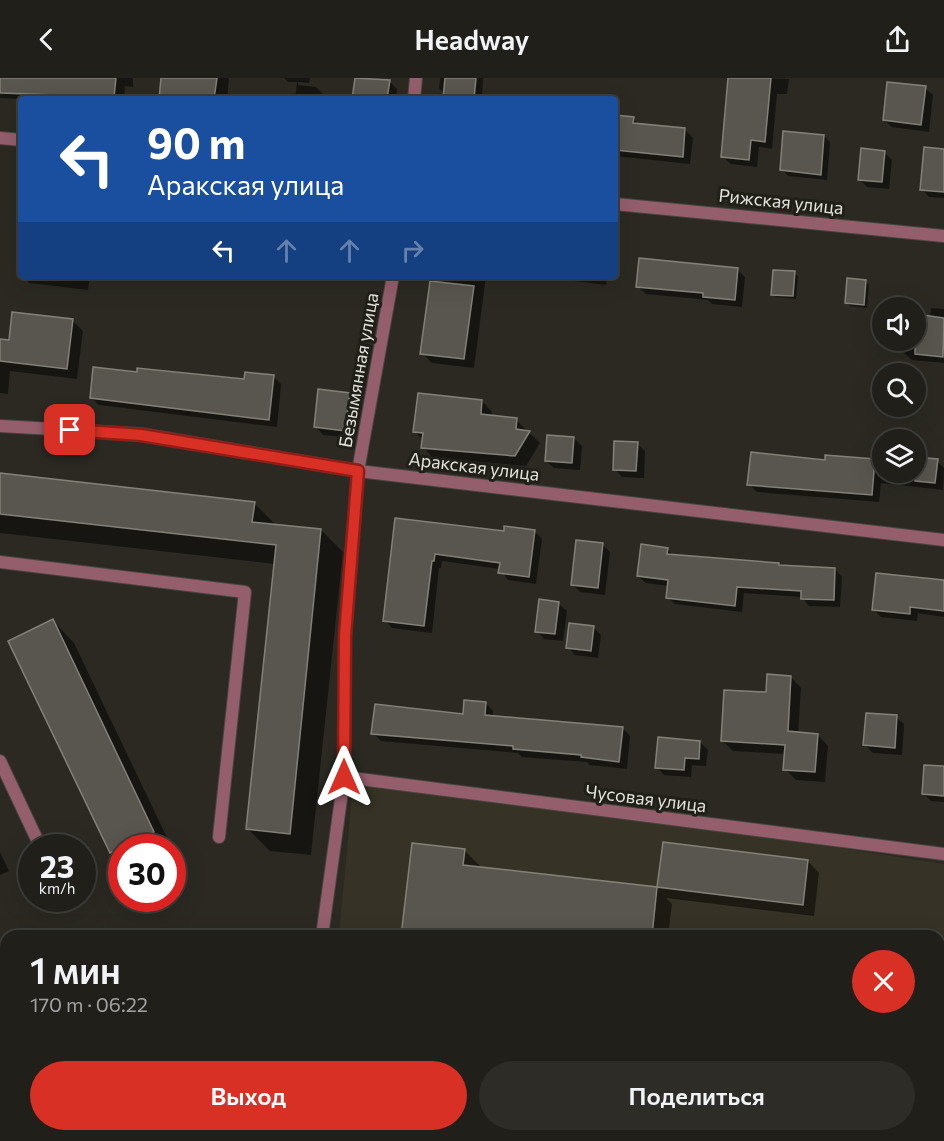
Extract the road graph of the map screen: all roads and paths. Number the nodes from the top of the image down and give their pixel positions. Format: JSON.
{"nodes":[{"id":1,"x":416,"y":78,"type":"edge"},
{"id":2,"x":414,"y":96,"type":"edge"},
{"id":3,"x":0,"y":138,"type":"edge"},
{"id":4,"x":18,"y":140,"type":"edge"},
{"id":5,"x":618,"y":204,"type":"edge"},
{"id":6,"x":944,"y":236,"type":"edge"},
{"id":7,"x":392,"y":279,"type":"edge"},
{"id":8,"x":0,"y":426,"type":"edge"},
{"id":9,"x":358,"y":471,"type":"junction"},
{"id":10,"x":944,"y":540,"type":"edge"},
{"id":11,"x":0,"y":562,"type":"edge"},
{"id":12,"x":0,"y":761,"type":"edge"},
{"id":13,"x":344,"y":777,"type":"junction"},
{"id":14,"x":34,"y":834,"type":"edge"},
{"id":15,"x":219,"y":837,"type":"dead end"},
{"id":16,"x":944,"y":854,"type":"edge"},
{"id":17,"x":323,"y":930,"type":"edge"}],
"edges":[{"from":1,"to":2,"type":"street"},
{"from":3,"to":4,"type":"street"},
{"from":5,"to":6,"type":"street","name":"Рижская улица"},
{"from":7,"to":9,"type":"street","name":"Безымянная улица"},
{"from":8,"to":9,"type":"street","name":"Аракская улица"},
{"from":9,"to":10,"type":"street","name":"Аракская улица"},
{"from":9,"to":13,"type":"street","name":"Безымянная улица"},
{"from":11,"to":15,"type":"street"},
{"from":12,"to":14,"type":"street"},
{"from":13,"to":16,"type":"street","name":"Чусовая улица"},
{"from":13,"to":17,"type":"street","name":"Безымянная улица"}]}
